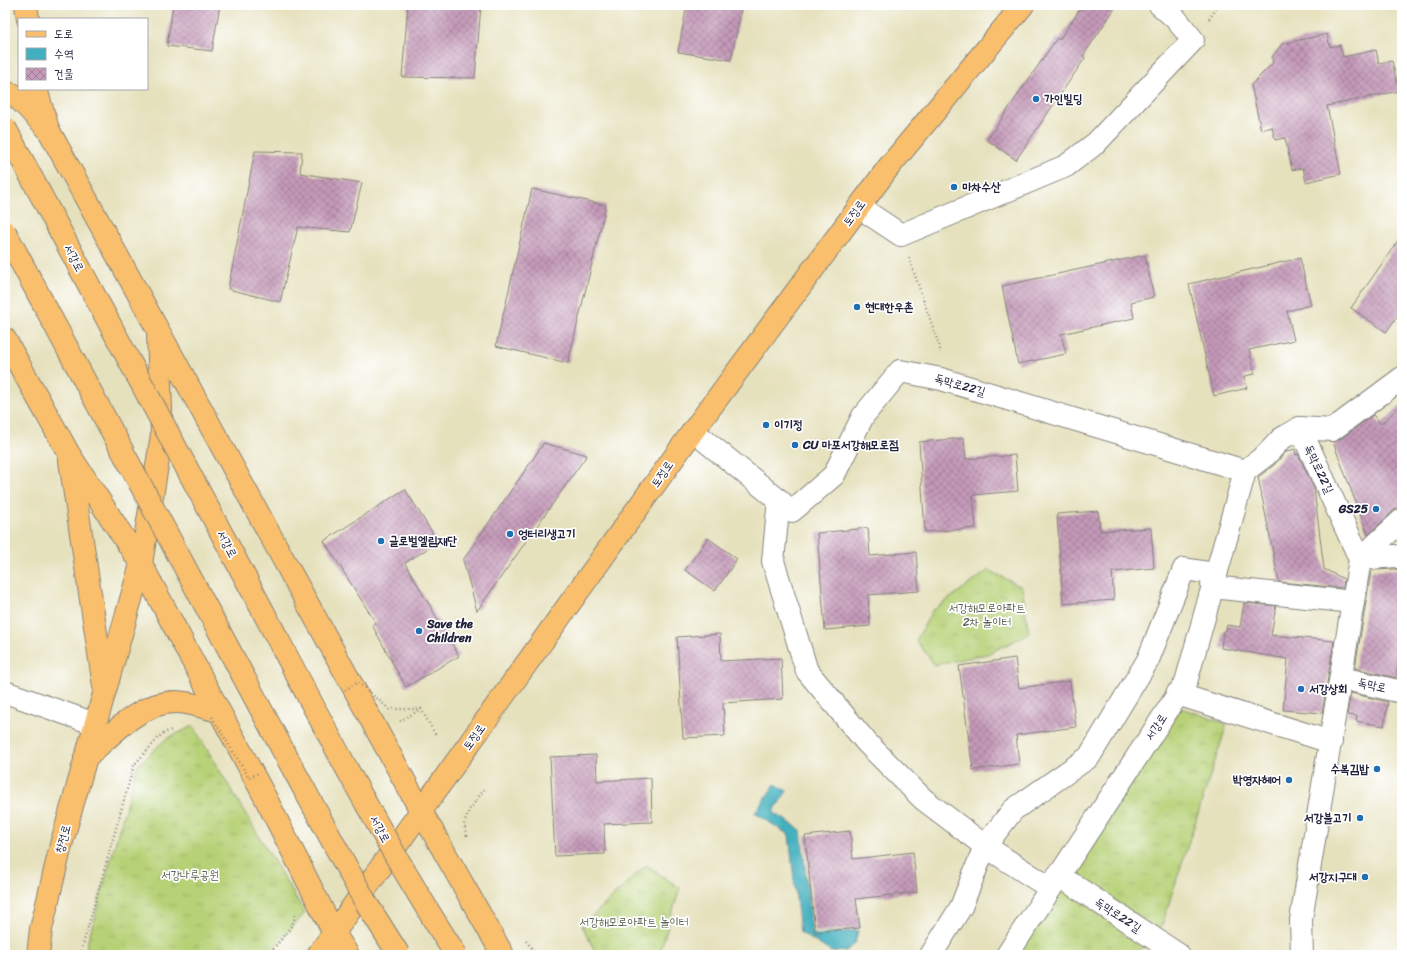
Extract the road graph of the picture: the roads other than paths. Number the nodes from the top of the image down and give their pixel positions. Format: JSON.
{"nodes":[{"id":1,"x":26,"y":5,"type":"edge"},
{"id":2,"x":1023,"y":5,"type":"edge"},
{"id":3,"x":1160,"y":5,"type":"edge"},
{"id":4,"x":28,"y":18,"type":"edge"},
{"id":5,"x":36,"y":90,"type":"edge"},
{"id":6,"x":5,"y":94,"type":"edge"},
{"id":7,"x":5,"y":128,"type":"edge"},
{"id":8,"x":48,"y":129,"type":"junction"},
{"id":9,"x":859,"y":207,"type":"junction"},
{"id":10,"x":5,"y":232,"type":"edge"},
{"id":11,"x":158,"y":329,"type":"junction"},
{"id":12,"x":5,"y":339,"type":"edge"},
{"id":13,"x":1402,"y":378,"type":"edge"},
{"id":14,"x":1300,"y":428,"type":"junction"},
{"id":15,"x":693,"y":431,"type":"junction"},
{"id":16,"x":69,"y":454,"type":"junction"},
{"id":17,"x":1245,"y":471,"type":"junction"},
{"id":18,"x":778,"y":500,"type":"junction"},
{"id":19,"x":1402,"y":520,"type":"edge"},
{"id":20,"x":1402,"y":558,"type":"edge"},
{"id":21,"x":1360,"y":559,"type":"junction"},
{"id":22,"x":141,"y":564,"type":"junction"},
{"id":23,"x":1214,"y":581,"type":"junction"},
{"id":24,"x":1353,"y":602,"type":"junction"},
{"id":25,"x":1341,"y":678,"type":"junction"},
{"id":26,"x":5,"y":692,"type":"edge"},
{"id":27,"x":1402,"y":692,"type":"edge"},
{"id":28,"x":105,"y":693,"type":"junction"},
{"id":29,"x":1177,"y":694,"type":"junction"},
{"id":30,"x":215,"y":714,"type":"junction"},
{"id":31,"x":95,"y":724,"type":"junction"},
{"id":32,"x":1331,"y":742,"type":"junction"},
{"id":33,"x":86,"y":758,"type":"junction"},
{"id":34,"x":420,"y":811,"type":"junction"},
{"id":35,"x":986,"y":846,"type":"junction"},
{"id":36,"x":1054,"y":882,"type":"junction"},
{"id":37,"x":334,"y":933,"type":"junction"},
{"id":38,"x":38,"y":955,"type":"edge"},
{"id":39,"x":318,"y":955,"type":"edge"},
{"id":40,"x":348,"y":955,"type":"edge"},
{"id":41,"x":399,"y":955,"type":"edge"},
{"id":42,"x":456,"y":955,"type":"edge"},
{"id":43,"x":503,"y":955,"type":"edge"},
{"id":44,"x":931,"y":955,"type":"edge"},
{"id":45,"x":1007,"y":955,"type":"edge"},
{"id":46,"x":1179,"y":955,"type":"edge"},
{"id":47,"x":1302,"y":955,"type":"edge"}],
"edges":[{"from":1,"to":4,"type":"main road"},
{"from":2,"to":9,"type":"main road","name":"토정로"},
{"from":3,"to":9,"type":"street"},
{"from":5,"to":8,"type":"main road"},
{"from":6,"to":8,"type":"main road"},
{"from":7,"to":42,"type":"main road","name":"서강로","bridge":true},
{"from":8,"to":11,"type":"main road"},
{"from":9,"to":15,"type":"main road","name":"토정로"},
{"from":10,"to":41,"type":"main road","bridge":true},
{"from":11,"to":22,"type":"main road","name":"창전로"},
{"from":11,"to":34,"type":"main road"},
{"from":12,"to":16,"type":"main road"},
{"from":13,"to":14,"type":"street","name":"독막로22길"},
{"from":14,"to":17,"type":"street"},
{"from":14,"to":21,"type":"street","name":"독막로22길"},
{"from":15,"to":18,"type":"street","name":"독막로22길"},
{"from":15,"to":34,"type":"main road","name":"토정로"},
{"from":16,"to":22,"type":"main road"},
{"from":16,"to":28,"type":"main road"},
{"from":17,"to":18,"type":"street","name":"독막로22길"},
{"from":17,"to":23,"type":"street","name":"서강로"},
{"from":18,"to":35,"type":"street","name":"독막로22길"},
{"from":19,"to":21,"type":"street"},
{"from":20,"to":21,"type":"street"},
{"from":21,"to":24,"type":"street"},
{"from":22,"to":28,"type":"main road","name":"창전로"},
{"from":22,"to":30,"type":"main road"},
{"from":23,"to":24,"type":"street"},
{"from":23,"to":29,"type":"street","name":"서강로"},
{"from":23,"to":35,"type":"street"},
{"from":24,"to":25,"type":"street"},
{"from":25,"to":27,"type":"street","name":"독막로"},
{"from":25,"to":32,"type":"street"},
{"from":26,"to":31,"type":"street"},
{"from":28,"to":31,"type":"main road","name":"창전로"},
{"from":29,"to":32,"type":"street"},
{"from":29,"to":36,"type":"street","name":"서강로"},
{"from":30,"to":33,"type":"main road"},
{"from":30,"to":37,"type":"main road"},
{"from":31,"to":33,"type":"main road","name":"창전로"},
{"from":32,"to":47,"type":"street"},
{"from":33,"to":38,"type":"main road","name":"창전로"},
{"from":34,"to":37,"type":"main road","name":"토정로"},
{"from":34,"to":43,"type":"main road"},
{"from":35,"to":36,"type":"street","name":"독막로22길"},
{"from":35,"to":44,"type":"street"},
{"from":36,"to":45,"type":"street","name":"서강로"},
{"from":36,"to":46,"type":"street","name":"독막로22길"},
{"from":37,"to":39,"type":"main road","name":"토정로"},
{"from":37,"to":40,"type":"main road"}]}
